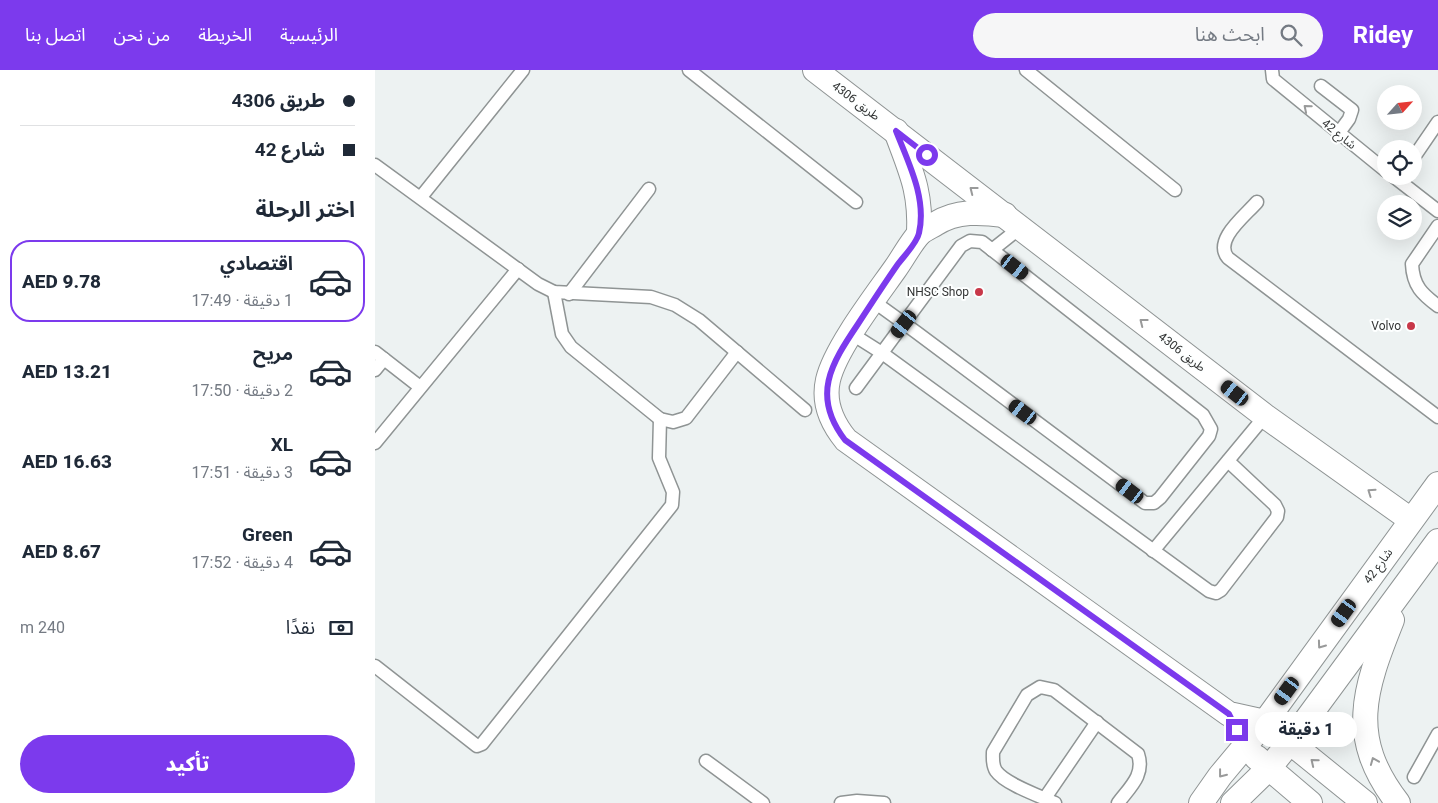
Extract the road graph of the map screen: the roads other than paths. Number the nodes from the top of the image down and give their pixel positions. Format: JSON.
{"nodes":[{"id":1,"x":523,"y":70,"type":"edge"},
{"id":2,"x":689,"y":70,"type":"edge"},
{"id":3,"x":815,"y":70,"type":"edge"},
{"id":4,"x":1027,"y":70,"type":"edge"},
{"id":5,"x":1272,"y":70,"type":"edge"},
{"id":6,"x":1321,"y":86,"type":"dead end"},
{"id":7,"x":1438,"y":122,"type":"edge"},
{"id":8,"x":896,"y":131,"type":"junction"},
{"id":9,"x":1339,"y":134,"type":"junction"},
{"id":10,"x":1422,"y":145,"type":"edge"},
{"id":11,"x":1377,"y":164,"type":"edge"},
{"id":12,"x":375,"y":165,"type":"edge"},
{"id":13,"x":1406,"y":185,"type":"edge"},
{"id":14,"x":649,"y":189,"type":"dead end"},
{"id":15,"x":1175,"y":190,"type":"dead end"},
{"id":16,"x":421,"y":196,"type":"junction"},
{"id":17,"x":856,"y":202,"type":"dead end"},
{"id":18,"x":1257,"y":202,"type":"dead end"},
{"id":19,"x":1438,"y":211,"type":"edge"},
{"id":20,"x":1013,"y":221,"type":"junction"},
{"id":21,"x":1438,"y":226,"type":"edge"},
{"id":22,"x":919,"y":234,"type":"junction"},
{"id":23,"x":993,"y":250,"type":"junction"},
{"id":24,"x":518,"y":269,"type":"junction"},
{"id":25,"x":554,"y":292,"type":"junction"},
{"id":26,"x":569,"y":294,"type":"junction"},
{"id":27,"x":873,"y":301,"type":"junction"},
{"id":28,"x":1438,"y":306,"type":"edge"},
{"id":29,"x":904,"y":324,"type":"junction"},
{"id":30,"x":851,"y":334,"type":"junction"},
{"id":31,"x":737,"y":352,"type":"junction"},
{"id":32,"x":882,"y":353,"type":"junction"},
{"id":33,"x":379,"y":355,"type":"edge"},
{"id":34,"x":375,"y":370,"type":"edge"},
{"id":35,"x":421,"y":387,"type":"junction"},
{"id":36,"x":856,"y":388,"type":"dead end"},
{"id":37,"x":805,"y":410,"type":"dead end"},
{"id":38,"x":1265,"y":416,"type":"junction"},
{"id":39,"x":1438,"y":417,"type":"edge"},
{"id":40,"x":660,"y":419,"type":"junction"},
{"id":41,"x":375,"y":443,"type":"edge"},
{"id":42,"x":1228,"y":461,"type":"junction"},
{"id":43,"x":1438,"y":484,"type":"edge"},
{"id":44,"x":1411,"y":520,"type":"junction"},
{"id":45,"x":1438,"y":541,"type":"edge"},
{"id":46,"x":1153,"y":551,"type":"junction"},
{"id":47,"x":1404,"y":590,"type":"junction"},
{"id":48,"x":375,"y":666,"type":"edge"},
{"id":49,"x":1229,"y":714,"type":"junction"},
{"id":50,"x":1097,"y":722,"type":"junction"},
{"id":51,"x":1265,"y":722,"type":"junction"},
{"id":52,"x":1438,"y":734,"type":"edge"},
{"id":53,"x":1290,"y":742,"type":"junction"},
{"id":54,"x":1244,"y":747,"type":"junction"},
{"id":55,"x":706,"y":762,"type":"dead end"},
{"id":56,"x":1269,"y":768,"type":"junction"},
{"id":57,"x":1413,"y":778,"type":"dead end"},
{"id":58,"x":1050,"y":801,"type":"edge"},
{"id":59,"x":881,"y":802,"type":"edge"},
{"id":60,"x":763,"y":803,"type":"edge"},
{"id":61,"x":841,"y":803,"type":"edge"},
{"id":62,"x":1118,"y":803,"type":"edge"},
{"id":63,"x":1201,"y":803,"type":"edge"},
{"id":64,"x":1233,"y":803,"type":"edge"},
{"id":65,"x":1310,"y":803,"type":"edge"},
{"id":66,"x":1365,"y":803,"type":"edge"},
{"id":67,"x":1398,"y":803,"type":"edge"}],
"edges":[{"from":1,"to":16,"type":"lane"},
{"from":2,"to":17,"type":"lane"},
{"from":3,"to":8,"type":"street","name":"طريق 4306"},
{"from":4,"to":15,"type":"lane"},
{"from":9,"to":5,"type":"lane","name":"شارع 42","one_way":true},
{"from":6,"to":9,"type":"lane"},
{"from":7,"to":10,"type":"lane"},
{"from":20,"to":8,"type":"street","name":"طريق 4306","one_way":true},
{"from":8,"to":22,"type":"street"},
{"from":9,"to":11,"type":"lane","name":"شارع 42"},
{"from":12,"to":16,"type":"lane"},
{"from":13,"to":19,"type":"lane"},
{"from":14,"to":26,"type":"lane"},
{"from":16,"to":24,"type":"lane"},
{"from":18,"to":39,"type":"lane"},
{"from":20,"to":22,"type":"street"},
{"from":20,"to":23,"type":"lane"},
{"from":38,"to":20,"type":"street","name":"طريق 4306","one_way":true},
{"from":21,"to":28,"type":"lane"},
{"from":22,"to":27,"type":"street"},
{"from":23,"to":29,"type":"lane"},
{"from":23,"to":29,"type":"lane"},
{"from":24,"to":25,"type":"lane"},
{"from":24,"to":35,"type":"lane"},
{"from":25,"to":26,"type":"lane"},
{"from":25,"to":40,"type":"lane"},
{"from":26,"to":31,"type":"lane"},
{"from":27,"to":29,"type":"lane"},
{"from":27,"to":30,"type":"street"},
{"from":29,"to":32,"type":"lane"},
{"from":30,"to":32,"type":"lane"},
{"from":30,"to":49,"type":"street"},
{"from":31,"to":37,"type":"lane"},
{"from":31,"to":40,"type":"lane"},
{"from":32,"to":36,"type":"lane"},
{"from":32,"to":46,"type":"lane"},
{"from":33,"to":34,"type":"lane"},
{"from":33,"to":35,"type":"lane"},
{"from":35,"to":41,"type":"lane"},
{"from":38,"to":42,"type":"lane"},
{"from":44,"to":38,"type":"street","name":"طريق 4306","one_way":true},
{"from":40,"to":48,"type":"lane"},
{"from":42,"to":46,"type":"lane"},
{"from":42,"to":46,"type":"lane"},
{"from":43,"to":44,"type":"street","name":"شارع 42"},
{"from":44,"to":51,"type":"street","name":"شارع 42","one_way":true},
{"from":45,"to":47,"type":"street"},
{"from":47,"to":53,"type":"street"},
{"from":67,"to":47,"type":"street","one_way":true},
{"from":49,"to":51,"type":"street"},
{"from":49,"to":54,"type":"street"},
{"from":50,"to":58,"type":"lane"},
{"from":50,"to":58,"type":"lane"},
{"from":50,"to":62,"type":"lane"},
{"from":51,"to":53,"type":"street"},
{"from":51,"to":54,"type":"street","name":"شارع 42"},
{"from":52,"to":57,"type":"lane"},
{"from":53,"to":56,"type":"street"},
{"from":66,"to":53,"type":"street","one_way":true},
{"from":54,"to":56,"type":"street"},
{"from":54,"to":63,"type":"street","name":"شارع 42","one_way":true},
{"from":55,"to":60,"type":"lane"},
{"from":56,"to":64,"type":"street"},
{"from":56,"to":65,"type":"street"},
{"from":59,"to":61,"type":"lane"}]}
